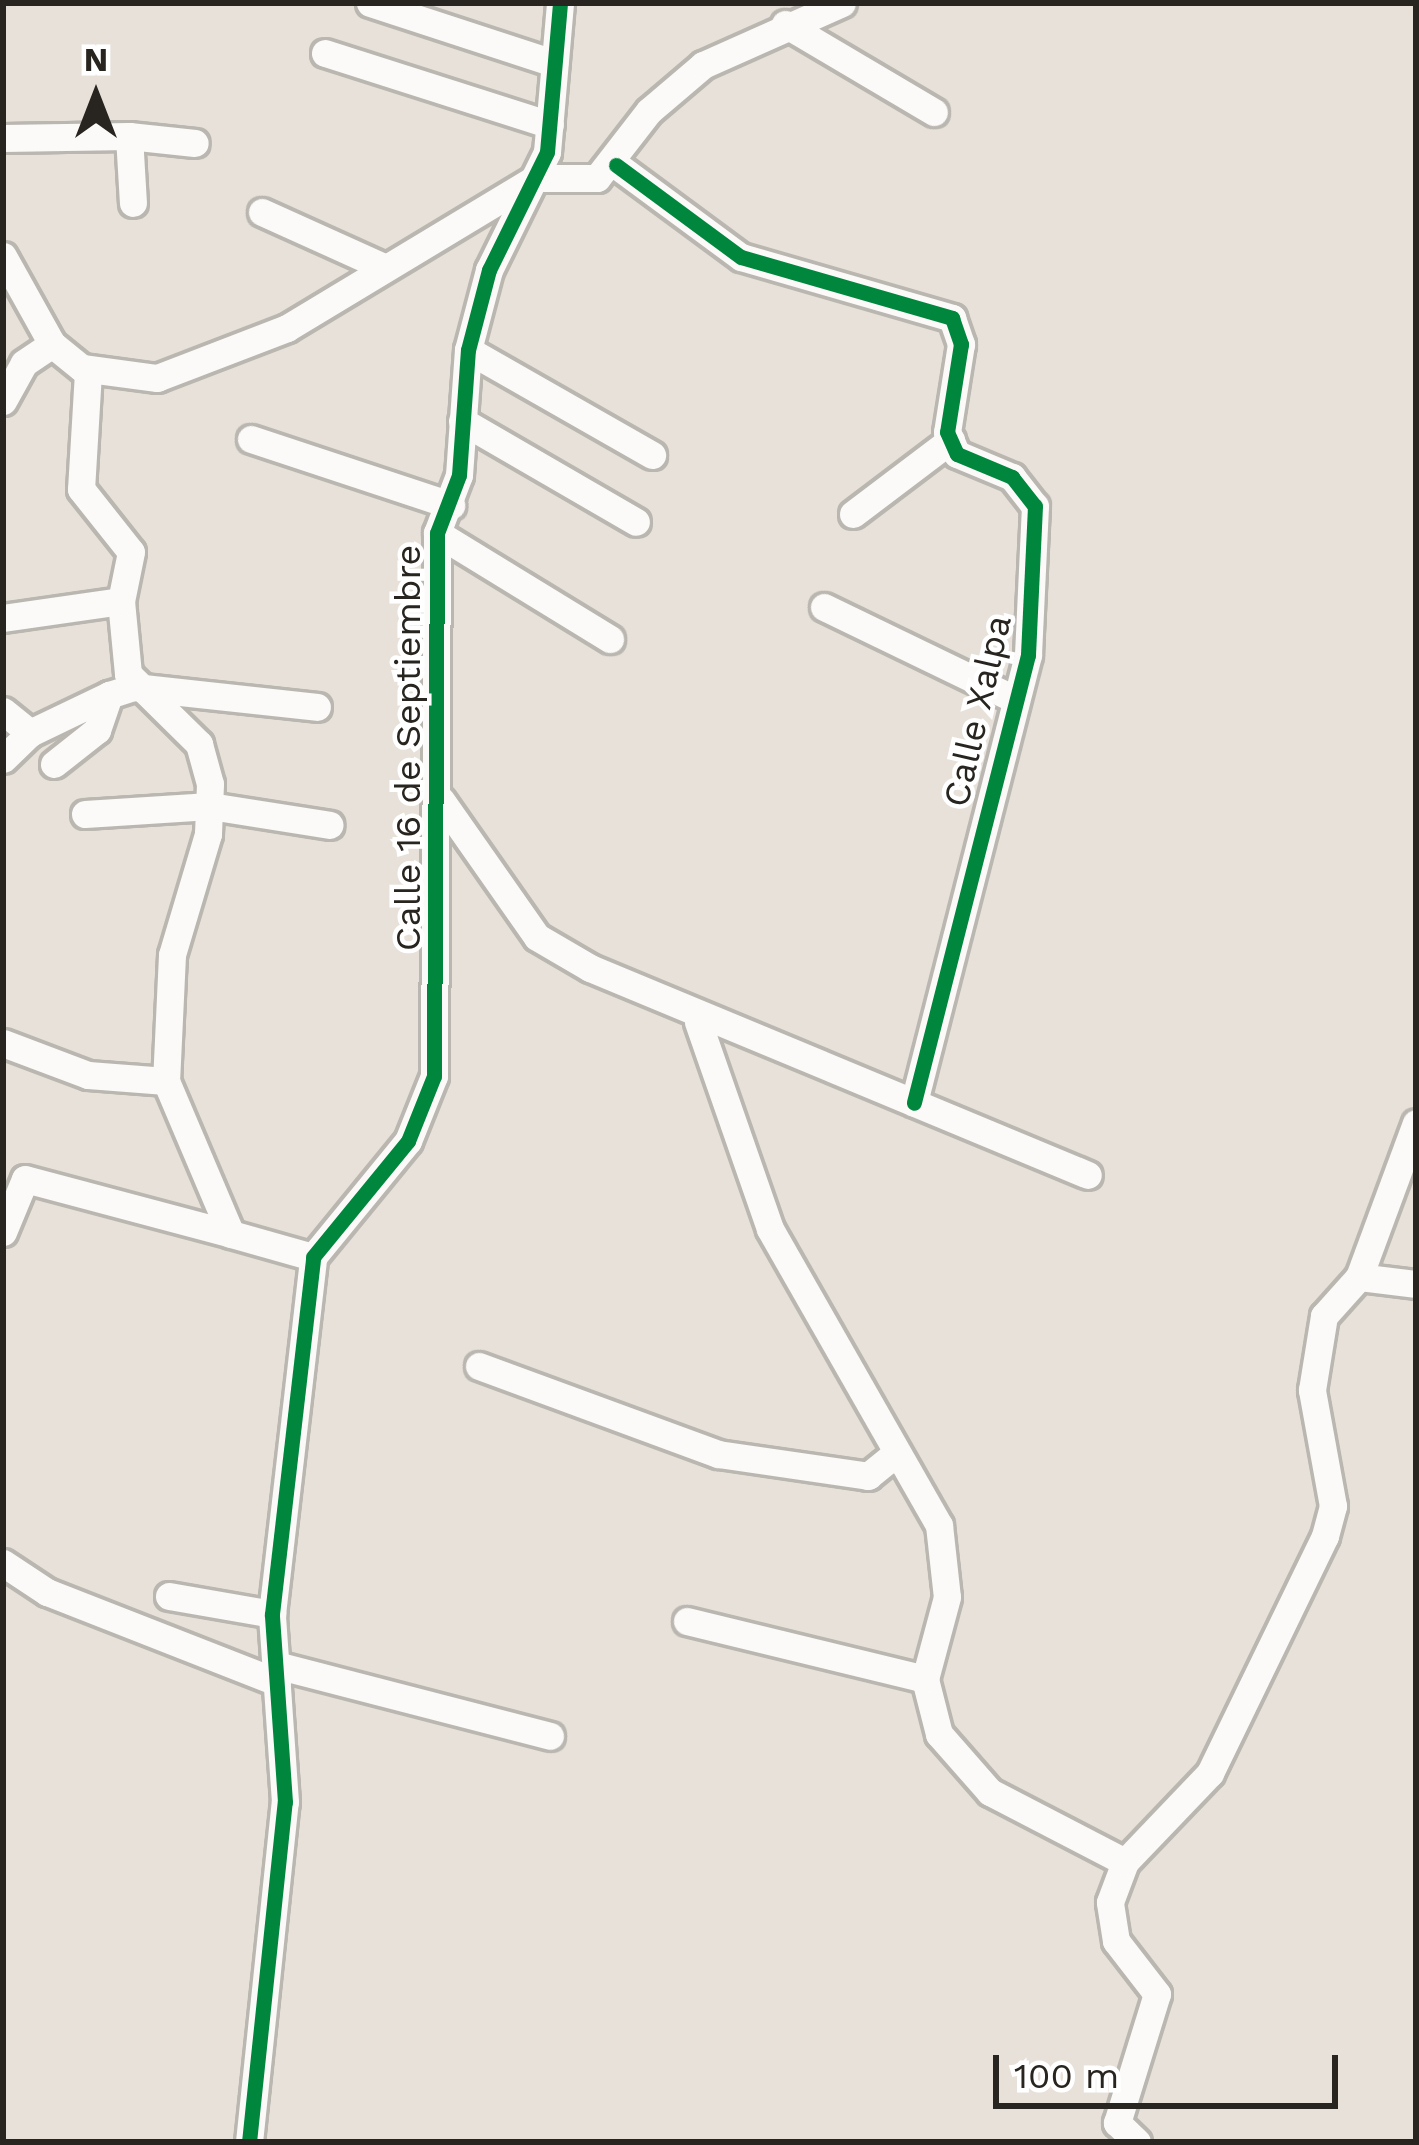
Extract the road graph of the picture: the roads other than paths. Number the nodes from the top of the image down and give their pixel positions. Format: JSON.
{"nodes":[{"id":1,"x":370,"y":3,"type":"edge"},
{"id":2,"x":560,"y":3,"type":"edge"},
{"id":3,"x":842,"y":3,"type":"edge"},
{"id":4,"x":785,"y":24,"type":"junction"},
{"id":5,"x":325,"y":53,"type":"dead end"},
{"id":6,"x":554,"y":63,"type":"junction"},
{"id":7,"x":934,"y":112,"type":"dead end"},
{"id":8,"x":550,"y":124,"type":"junction"},
{"id":9,"x":129,"y":136,"type":"junction"},
{"id":10,"x":3,"y":138,"type":"edge"},
{"id":11,"x":195,"y":143,"type":"dead end"},
{"id":12,"x":616,"y":165,"type":"junction"},
{"id":13,"x":536,"y":178,"type":"junction"},
{"id":14,"x":133,"y":203,"type":"dead end"},
{"id":15,"x":262,"y":212,"type":"dead end"},
{"id":16,"x":3,"y":256,"type":"edge"},
{"id":17,"x":384,"y":267,"type":"junction"},
{"id":18,"x":52,"y":344,"type":"junction"},
{"id":19,"x":468,"y":350,"type":"junction"},
{"id":20,"x":14,"y":361,"type":"edge"},
{"id":21,"x":88,"y":372,"type":"junction"},
{"id":22,"x":3,"y":400,"type":"edge"},
{"id":23,"x":462,"y":421,"type":"junction"},
{"id":24,"x":250,"y":439,"type":"dead end"},
{"id":25,"x":951,"y":440,"type":"junction"},
{"id":26,"x":652,"y":455,"type":"dead end"},
{"id":27,"x":451,"y":505,"type":"junction"},
{"id":28,"x":854,"y":514,"type":"dead end"},
{"id":29,"x":636,"y":522,"type":"dead end"},
{"id":30,"x":437,"y":533,"type":"junction"},
{"id":31,"x":121,"y":601,"type":"junction"},
{"id":32,"x":824,"y":608,"type":"dead end"},
{"id":33,"x":3,"y":619,"type":"edge"},
{"id":34,"x":610,"y":639,"type":"dead end"},
{"id":35,"x":122,"y":691,"type":"junction"},
{"id":36,"x":1016,"y":700,"type":"junction"},
{"id":37,"x":317,"y":707,"type":"dead end"},
{"id":38,"x":3,"y":711,"type":"edge"},
{"id":39,"x":30,"y":734,"type":"junction"},
{"id":40,"x":3,"y":759,"type":"edge"},
{"id":41,"x":53,"y":764,"type":"dead end"},
{"id":42,"x":441,"y":800,"type":"junction"},
{"id":43,"x":210,"y":806,"type":"junction"},
{"id":44,"x":85,"y":814,"type":"dead end"},
{"id":45,"x":330,"y":825,"type":"dead end"},
{"id":46,"x":698,"y":1022,"type":"junction"},
{"id":47,"x":3,"y":1043,"type":"edge"},
{"id":48,"x":166,"y":1081,"type":"junction"},
{"id":49,"x":914,"y":1103,"type":"junction"},
{"id":50,"x":1416,"y":1123,"type":"edge"},
{"id":51,"x":1088,"y":1174,"type":"dead end"},
{"id":52,"x":3,"y":1232,"type":"edge"},
{"id":53,"x":231,"y":1234,"type":"junction"},
{"id":54,"x":313,"y":1257,"type":"junction"},
{"id":55,"x":1359,"y":1277,"type":"junction"},
{"id":56,"x":1416,"y":1284,"type":"edge"},
{"id":57,"x":479,"y":1366,"type":"dead end"},
{"id":58,"x":896,"y":1454,"type":"junction"},
{"id":59,"x":3,"y":1564,"type":"edge"},
{"id":60,"x":169,"y":1596,"type":"dead end"},
{"id":61,"x":272,"y":1614,"type":"junction"},
{"id":62,"x":687,"y":1621,"type":"dead end"},
{"id":63,"x":276,"y":1674,"type":"junction"},
{"id":64,"x":926,"y":1679,"type":"junction"},
{"id":65,"x":550,"y":1736,"type":"dead end"},
{"id":66,"x":1125,"y":1862,"type":"junction"},
{"id":67,"x":249,"y":2142,"type":"edge"},
{"id":68,"x":1137,"y":2142,"type":"edge"}],
"edges":[{"from":1,"to":6,"type":"street"},
{"from":2,"to":6,"type":"street","name":"Calle 16 de Septiembre"},
{"from":3,"to":4,"type":"street"},
{"from":4,"to":7,"type":"street"},
{"from":4,"to":12,"type":"street"},
{"from":5,"to":8,"type":"street"},
{"from":6,"to":8,"type":"street","name":"Calle 16 de Septiembre"},
{"from":8,"to":13,"type":"street","name":"Calle 16 de Septiembre"},
{"from":9,"to":10,"type":"street"},
{"from":9,"to":11,"type":"street"},
{"from":9,"to":14,"type":"street"},
{"from":12,"to":13,"type":"street"},
{"from":12,"to":25,"type":"street"},
{"from":13,"to":17,"type":"street"},
{"from":13,"to":19,"type":"street","name":"Calle 16 de Septiembre"},
{"from":15,"to":17,"type":"street"},
{"from":16,"to":18,"type":"street"},
{"from":17,"to":21,"type":"street"},
{"from":18,"to":20,"type":"street"},
{"from":18,"to":21,"type":"street"},
{"from":19,"to":23,"type":"street","name":"Calle 16 de Septiembre"},
{"from":19,"to":26,"type":"street"},
{"from":20,"to":22,"type":"street"},
{"from":21,"to":31,"type":"street"},
{"from":23,"to":27,"type":"street","name":"Calle 16 de Septiembre"},
{"from":23,"to":29,"type":"street"},
{"from":24,"to":27,"type":"street"},
{"from":25,"to":28,"type":"street"},
{"from":25,"to":36,"type":"street","name":"Calle Xalpa"},
{"from":27,"to":30,"type":"street","name":"Calle 16 de Septiembre"},
{"from":30,"to":34,"type":"street"},
{"from":30,"to":42,"type":"street","name":"Calle 16 de Septiembre"},
{"from":31,"to":33,"type":"street"},
{"from":31,"to":35,"type":"street"},
{"from":32,"to":36,"type":"street"},
{"from":35,"to":37,"type":"street"},
{"from":35,"to":39,"type":"street"},
{"from":35,"to":41,"type":"street"},
{"from":35,"to":43,"type":"street"},
{"from":36,"to":49,"type":"street","name":"Calle Xalpa"},
{"from":38,"to":39,"type":"street"},
{"from":39,"to":40,"type":"street"},
{"from":42,"to":46,"type":"street"},
{"from":42,"to":54,"type":"street","name":"Calle 16 de Septiembre"},
{"from":43,"to":44,"type":"street"},
{"from":43,"to":45,"type":"street"},
{"from":43,"to":48,"type":"street"},
{"from":46,"to":49,"type":"street"},
{"from":46,"to":58,"type":"street"},
{"from":47,"to":48,"type":"street"},
{"from":48,"to":53,"type":"street"},
{"from":49,"to":51,"type":"street"},
{"from":50,"to":55,"type":"street"},
{"from":52,"to":53,"type":"street"},
{"from":53,"to":54,"type":"street"},
{"from":54,"to":61,"type":"street"},
{"from":55,"to":56,"type":"street"},
{"from":55,"to":66,"type":"street"},
{"from":57,"to":58,"type":"street"},
{"from":58,"to":64,"type":"street"},
{"from":59,"to":63,"type":"street"},
{"from":60,"to":61,"type":"street"},
{"from":61,"to":63,"type":"street"},
{"from":62,"to":64,"type":"street"},
{"from":63,"to":65,"type":"street"},
{"from":63,"to":67,"type":"street"},
{"from":64,"to":66,"type":"street"},
{"from":66,"to":68,"type":"street"}]}
